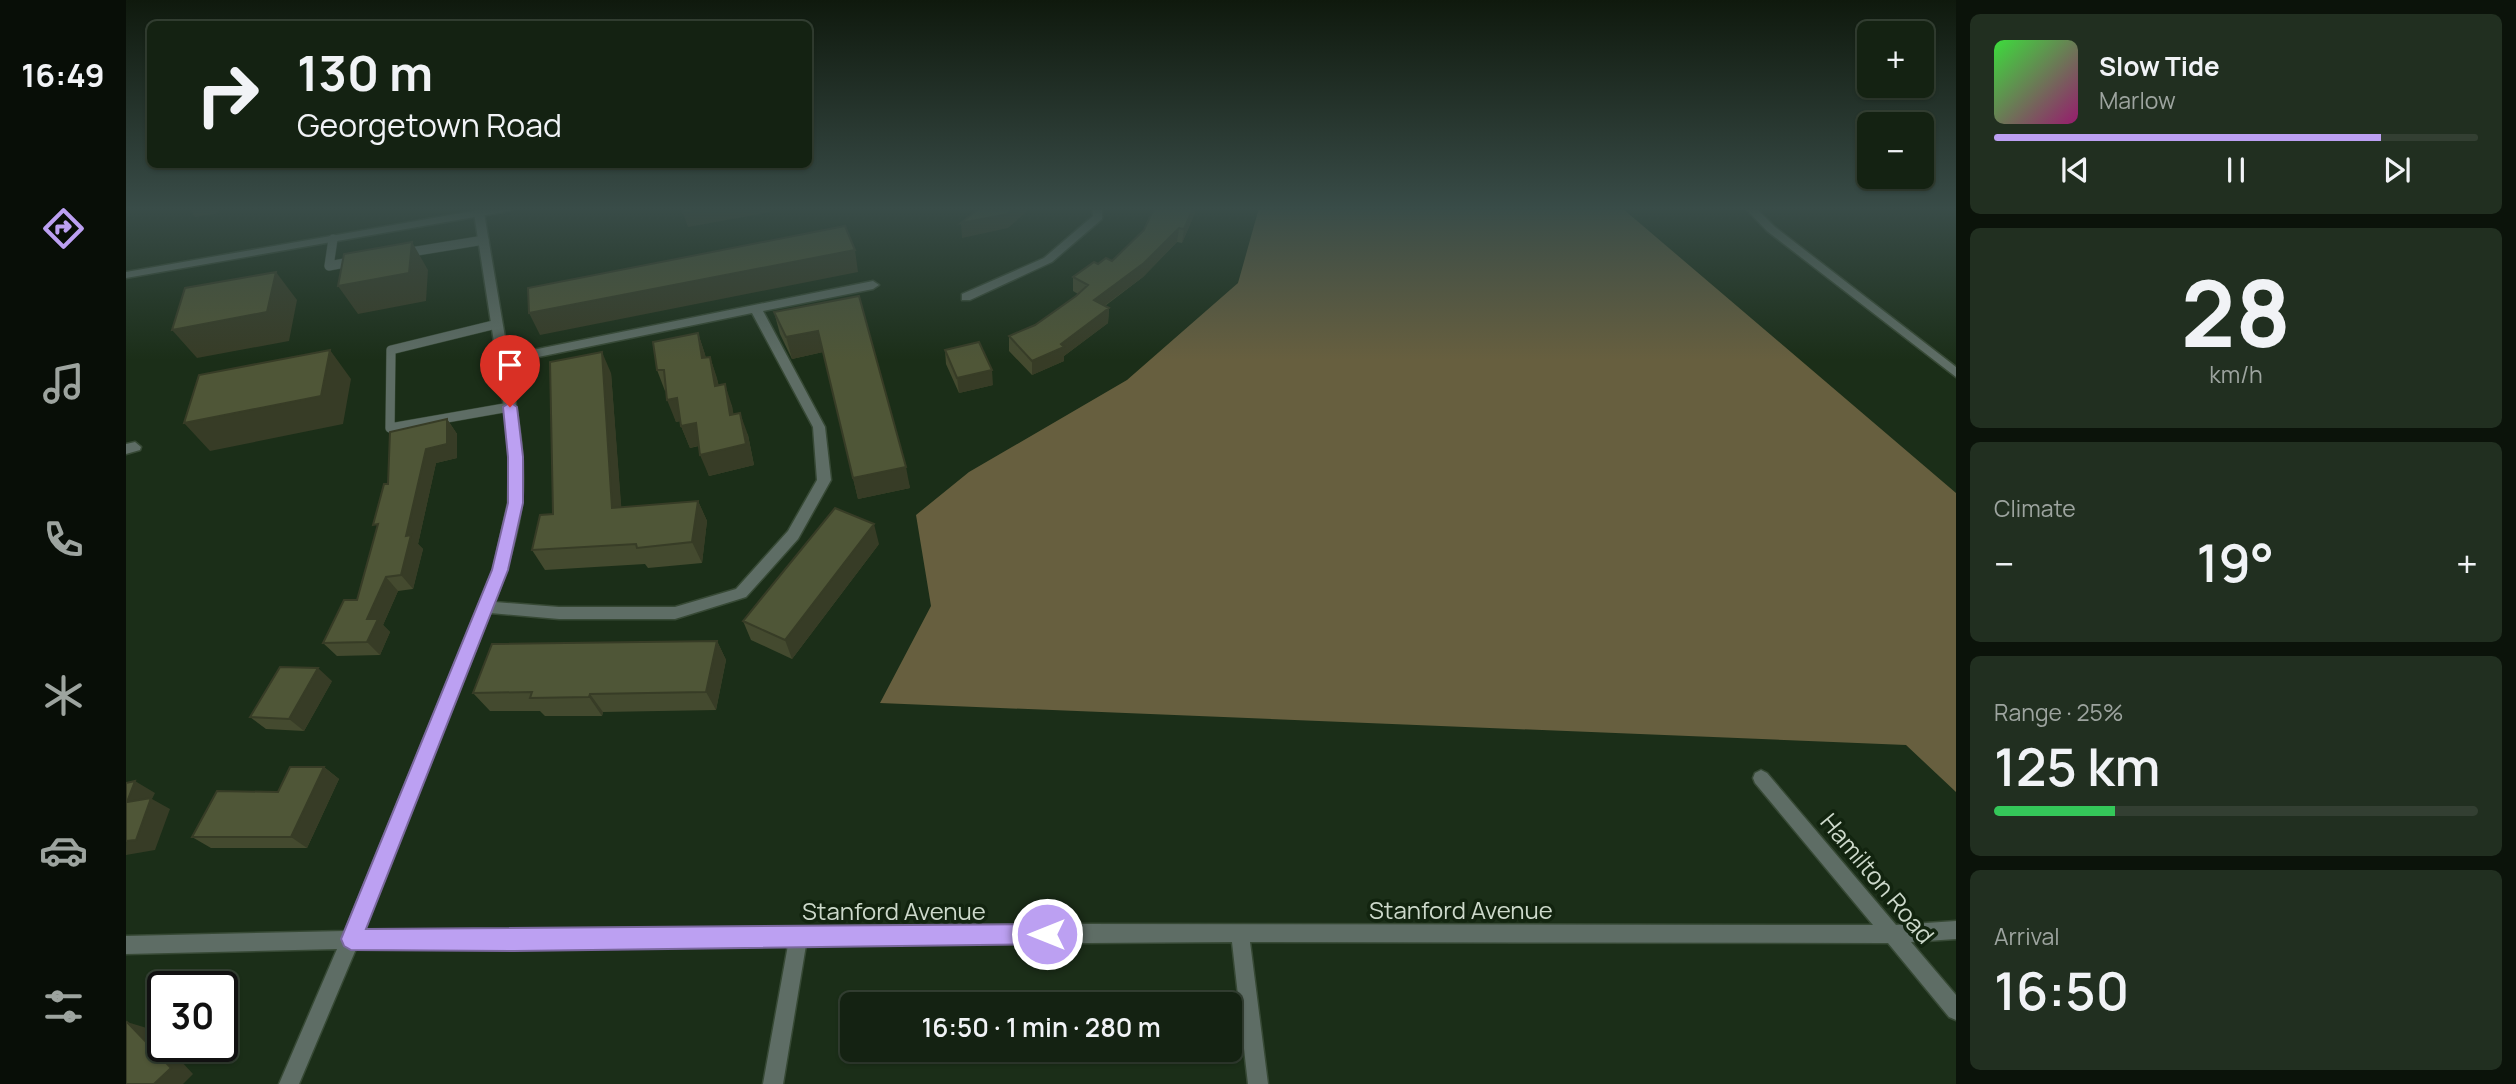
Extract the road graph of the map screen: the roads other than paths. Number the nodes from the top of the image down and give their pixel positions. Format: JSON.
{"nodes":[{"id":1,"x":220,"y":259,"type":"edge"},
{"id":2,"x":330,"y":259,"type":"edge"},
{"id":3,"x":368,"y":259,"type":"edge"},
{"id":4,"x":487,"y":259,"type":"edge"},
{"id":5,"x":1050,"y":259,"type":"edge"},
{"id":6,"x":1810,"y":259,"type":"edge"},
{"id":7,"x":126,"y":275,"type":"edge"},
{"id":8,"x":873,"y":285,"type":"dead end"},
{"id":9,"x":966,"y":297,"type":"dead end"},
{"id":10,"x":756,"y":309,"type":"junction"},
{"id":11,"x":498,"y":324,"type":"junction"},
{"id":12,"x":503,"y":360,"type":"junction"},
{"id":13,"x":1956,"y":373,"type":"edge"},
{"id":14,"x":510,"y":407,"type":"junction"},
{"id":15,"x":485,"y":607,"type":"junction"},
{"id":16,"x":1761,"y":778,"type":"dead end"},
{"id":17,"x":1956,"y":930,"type":"edge"},
{"id":18,"x":1240,"y":933,"type":"junction"},
{"id":19,"x":1895,"y":934,"type":"junction"},
{"id":20,"x":799,"y":935,"type":"junction"},
{"id":21,"x":351,"y":939,"type":"junction"},
{"id":22,"x":126,"y":945,"type":"edge"},
{"id":23,"x":1956,"y":1010,"type":"edge"},
{"id":24,"x":289,"y":1084,"type":"edge"},
{"id":25,"x":773,"y":1084,"type":"edge"},
{"id":26,"x":1258,"y":1084,"type":"edge"}],
"edges":[{"from":1,"to":7,"type":"street"},
{"from":2,"to":3,"type":"lane"},
{"from":4,"to":11,"type":"street"},
{"from":5,"to":9,"type":"street"},
{"from":6,"to":13,"type":"street"},
{"from":8,"to":10,"type":"street"},
{"from":10,"to":12,"type":"street"},
{"from":10,"to":15,"type":"street"},
{"from":11,"to":12,"type":"street"},
{"from":11,"to":14,"type":"lane"},
{"from":12,"to":14,"type":"street"},
{"from":14,"to":15,"type":"street"},
{"from":15,"to":21,"type":"street"},
{"from":16,"to":19,"type":"street","name":"Hamilton Road"},
{"from":17,"to":19,"type":"street","name":"Stanford Avenue"},
{"from":18,"to":19,"type":"street","name":"Stanford Avenue"},
{"from":18,"to":20,"type":"street","name":"Stanford Avenue"},
{"from":18,"to":26,"type":"street"},
{"from":19,"to":23,"type":"street","name":"Hamilton Road"},
{"from":20,"to":21,"type":"street","name":"Stanford Avenue"},
{"from":20,"to":25,"type":"street"},
{"from":21,"to":22,"type":"street","name":"Stanford Avenue"},
{"from":21,"to":24,"type":"street"}]}
